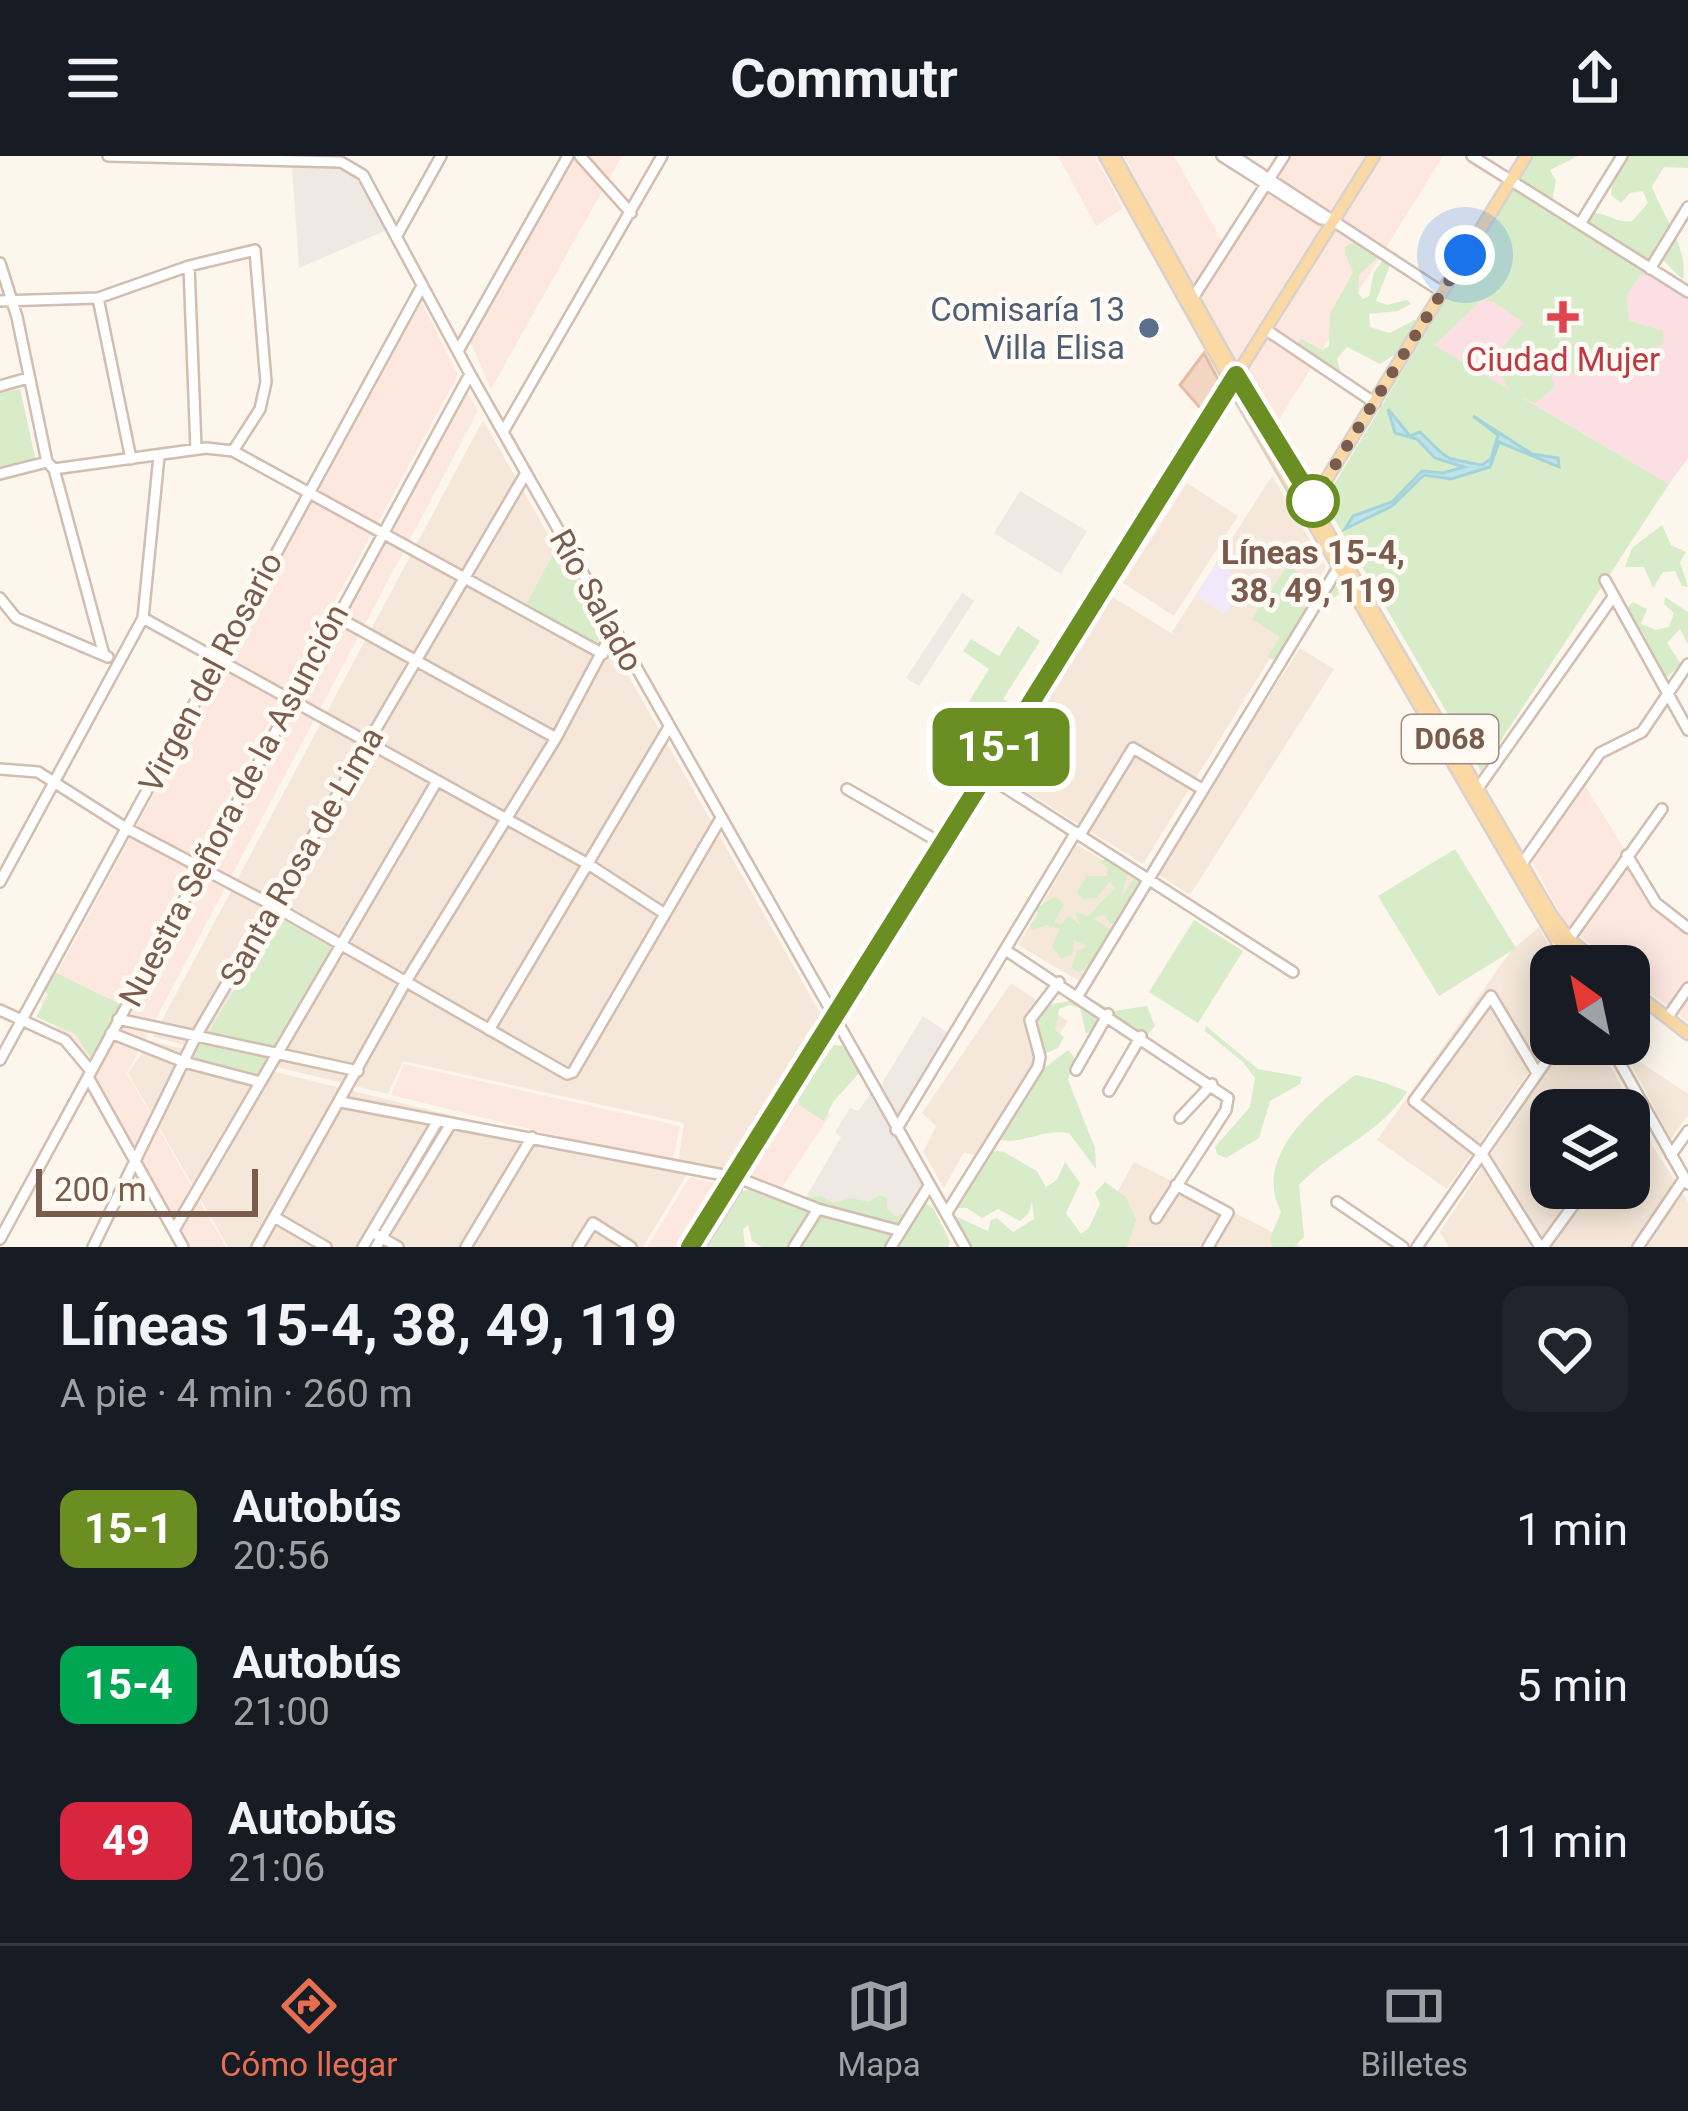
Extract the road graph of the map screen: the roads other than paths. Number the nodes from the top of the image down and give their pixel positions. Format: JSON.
{"nodes":[{"id":1,"x":108,"y":156,"type":"edge"},
{"id":2,"x":441,"y":156,"type":"edge"},
{"id":3,"x":568,"y":156,"type":"edge"},
{"id":4,"x":580,"y":156,"type":"edge"},
{"id":5,"x":662,"y":156,"type":"edge"},
{"id":6,"x":1222,"y":156,"type":"edge"},
{"id":7,"x":1234,"y":156,"type":"edge"},
{"id":8,"x":1284,"y":156,"type":"edge"},
{"id":9,"x":1375,"y":156,"type":"edge"},
{"id":10,"x":1472,"y":156,"type":"edge"},
{"id":11,"x":1526,"y":156,"type":"edge"},
{"id":12,"x":1622,"y":156,"type":"edge"},
{"id":13,"x":160,"y":157,"type":"edge"},
{"id":14,"x":1115,"y":160,"type":"edge"},
{"id":15,"x":1510,"y":181,"type":"junction"},
{"id":16,"x":1267,"y":182,"type":"junction"},
{"id":17,"x":1688,"y":207,"type":"edge"},
{"id":18,"x":631,"y":213,"type":"junction"},
{"id":19,"x":1330,"y":220,"type":"junction"},
{"id":20,"x":1580,"y":224,"type":"junction"},
{"id":21,"x":396,"y":237,"type":"junction"},
{"id":22,"x":0,"y":263,"type":"edge"},
{"id":23,"x":189,"y":266,"type":"junction"},
{"id":24,"x":1650,"y":268,"type":"junction"},
{"id":25,"x":422,"y":286,"type":"junction"},
{"id":26,"x":1442,"y":292,"type":"junction"},
{"id":27,"x":1688,"y":292,"type":"edge"},
{"id":28,"x":98,"y":298,"type":"junction"},
{"id":29,"x":6,"y":301,"type":"edge"},
{"id":30,"x":1191,"y":302,"type":"junction"},
{"id":31,"x":1265,"y":328,"type":"junction"},
{"id":32,"x":458,"y":351,"type":"junction"},
{"id":33,"x":470,"y":374,"type":"junction"},
{"id":34,"x":28,"y":378,"type":"junction"},
{"id":35,"x":1235,"y":380,"type":"junction"},
{"id":36,"x":0,"y":386,"type":"edge"},
{"id":37,"x":1375,"y":403,"type":"junction"},
{"id":38,"x":503,"y":432,"type":"junction"},
{"id":39,"x":196,"y":449,"type":"junction"},
{"id":40,"x":233,"y":451,"type":"junction"},
{"id":41,"x":159,"y":456,"type":"junction"},
{"id":42,"x":131,"y":459,"type":"junction"},
{"id":43,"x":51,"y":465,"type":"junction"},
{"id":44,"x":526,"y":473,"type":"junction"},
{"id":45,"x":0,"y":474,"type":"edge"},
{"id":46,"x":308,"y":490,"type":"junction"},
{"id":47,"x":1311,"y":505,"type":"junction"},
{"id":48,"x":382,"y":529,"type":"junction"},
{"id":49,"x":1342,"y":560,"type":"junction"},
{"id":50,"x":463,"y":576,"type":"junction"},
{"id":51,"x":1605,"y":580,"type":"dead end"},
{"id":52,"x":1613,"y":597,"type":"junction"},
{"id":53,"x":0,"y":598,"type":"edge"},
{"id":54,"x":335,"y":616,"type":"junction"},
{"id":55,"x":143,"y":618,"type":"junction"},
{"id":56,"x":614,"y":629,"type":"junction"},
{"id":57,"x":603,"y":654,"type":"junction"},
{"id":58,"x":104,"y":655,"type":"junction"},
{"id":59,"x":416,"y":658,"type":"junction"},
{"id":60,"x":218,"y":659,"type":"junction"},
{"id":61,"x":118,"y":662,"type":"junction"},
{"id":62,"x":1688,"y":664,"type":"edge"},
{"id":63,"x":1667,"y":694,"type":"junction"},
{"id":64,"x":291,"y":698,"type":"junction"},
{"id":65,"x":669,"y":727,"type":"junction"},
{"id":66,"x":1688,"y":730,"type":"edge"},
{"id":67,"x":556,"y":738,"type":"junction"},
{"id":68,"x":368,"y":741,"type":"junction"},
{"id":69,"x":0,"y":770,"type":"edge"},
{"id":70,"x":987,"y":776,"type":"junction"},
{"id":71,"x":436,"y":781,"type":"junction"},
{"id":72,"x":53,"y":782,"type":"junction"},
{"id":73,"x":847,"y":789,"type":"dead end"},
{"id":74,"x":1202,"y":789,"type":"junction"},
{"id":75,"x":1476,"y":792,"type":"junction"},
{"id":76,"x":1662,"y":809,"type":"dead end"},
{"id":77,"x":721,"y":818,"type":"junction"},
{"id":78,"x":507,"y":819,"type":"junction"},
{"id":79,"x":126,"y":828,"type":"junction"},
{"id":80,"x":1078,"y":834,"type":"junction"},
{"id":81,"x":944,"y":845,"type":"junction"},
{"id":82,"x":1627,"y":855,"type":"junction"},
{"id":83,"x":588,"y":864,"type":"junction"},
{"id":84,"x":200,"y":866,"type":"junction"},
{"id":85,"x":1519,"y":868,"type":"junction"},
{"id":86,"x":1147,"y":878,"type":"junction"},
{"id":87,"x":0,"y":882,"type":"edge"},
{"id":88,"x":272,"y":905,"type":"junction"},
{"id":89,"x":664,"y":914,"type":"junction"},
{"id":90,"x":1688,"y":928,"type":"edge"},
{"id":91,"x":1562,"y":941,"type":"junction"},
{"id":92,"x":340,"y":945,"type":"junction"},
{"id":93,"x":1563,"y":945,"type":"edge"},
{"id":94,"x":1566,"y":945,"type":"edge"},
{"id":95,"x":1568,"y":945,"type":"edge"},
{"id":96,"x":1007,"y":950,"type":"junction"},
{"id":97,"x":1292,"y":972,"type":"dead end"},
{"id":98,"x":1059,"y":982,"type":"junction"},
{"id":99,"x":405,"y":983,"type":"junction"},
{"id":100,"x":1688,"y":988,"type":"edge"},
{"id":101,"x":1079,"y":994,"type":"junction"},
{"id":102,"x":1650,"y":1005,"type":"edge"},
{"id":103,"x":0,"y":1010,"type":"edge"},
{"id":104,"x":1650,"y":1013,"type":"edge"},
{"id":105,"x":1108,"y":1014,"type":"junction"},
{"id":106,"x":22,"y":1018,"type":"junction"},
{"id":107,"x":1667,"y":1018,"type":"junction"},
{"id":108,"x":118,"y":1019,"type":"junction"},
{"id":109,"x":835,"y":1020,"type":"junction"},
{"id":110,"x":489,"y":1030,"type":"junction"},
{"id":111,"x":110,"y":1033,"type":"junction"},
{"id":112,"x":196,"y":1036,"type":"junction"},
{"id":113,"x":1141,"y":1036,"type":"junction"},
{"id":114,"x":1688,"y":1039,"type":"edge"},
{"id":115,"x":277,"y":1054,"type":"junction"},
{"id":116,"x":0,"y":1060,"type":"edge"},
{"id":117,"x":184,"y":1062,"type":"junction"},
{"id":118,"x":1543,"y":1065,"type":"edge"},
{"id":119,"x":1076,"y":1070,"type":"dead end"},
{"id":120,"x":358,"y":1071,"type":"junction"},
{"id":121,"x":1537,"y":1073,"type":"junction"},
{"id":122,"x":90,"y":1074,"type":"junction"},
{"id":123,"x":260,"y":1082,"type":"junction"},
{"id":124,"x":1212,"y":1084,"type":"junction"},
{"id":125,"x":1109,"y":1091,"type":"dead end"},
{"id":126,"x":341,"y":1102,"type":"junction"},
{"id":127,"x":1180,"y":1118,"type":"dead end"},
{"id":128,"x":1650,"y":1120,"type":"edge"},
{"id":129,"x":437,"y":1121,"type":"junction"},
{"id":130,"x":450,"y":1125,"type":"junction"},
{"id":131,"x":896,"y":1130,"type":"junction"},
{"id":132,"x":1688,"y":1131,"type":"edge"},
{"id":133,"x":532,"y":1137,"type":"junction"},
{"id":134,"x":1482,"y":1154,"type":"junction"},
{"id":135,"x":1671,"y":1155,"type":"junction"},
{"id":136,"x":136,"y":1163,"type":"junction"},
{"id":137,"x":737,"y":1178,"type":"junction"},
{"id":138,"x":1686,"y":1182,"type":"edge"},
{"id":139,"x":1176,"y":1185,"type":"junction"},
{"id":140,"x":929,"y":1186,"type":"junction"},
{"id":141,"x":1337,"y":1202,"type":"dead end"},
{"id":142,"x":818,"y":1209,"type":"junction"},
{"id":143,"x":1570,"y":1209,"type":"edge"},
{"id":144,"x":946,"y":1214,"type":"junction"},
{"id":145,"x":276,"y":1218,"type":"junction"},
{"id":146,"x":1156,"y":1218,"type":"dead end"},
{"id":147,"x":174,"y":1230,"type":"junction"},
{"id":148,"x":901,"y":1231,"type":"junction"},
{"id":149,"x":0,"y":1239,"type":"edge"},
{"id":150,"x":376,"y":1239,"type":"edge"},
{"id":151,"x":93,"y":1247,"type":"edge"},
{"id":152,"x":183,"y":1247,"type":"edge"},
{"id":153,"x":257,"y":1247,"type":"edge"},
{"id":154,"x":326,"y":1247,"type":"edge"},
{"id":155,"x":363,"y":1247,"type":"edge"},
{"id":156,"x":398,"y":1247,"type":"edge"},
{"id":157,"x":466,"y":1247,"type":"edge"},
{"id":158,"x":578,"y":1247,"type":"edge"},
{"id":159,"x":631,"y":1247,"type":"edge"},
{"id":160,"x":690,"y":1247,"type":"edge"},
{"id":161,"x":699,"y":1247,"type":"edge"},
{"id":162,"x":794,"y":1247,"type":"edge"},
{"id":163,"x":891,"y":1247,"type":"edge"},
{"id":164,"x":965,"y":1247,"type":"edge"},
{"id":165,"x":1208,"y":1247,"type":"edge"},
{"id":166,"x":1403,"y":1247,"type":"edge"},
{"id":167,"x":1417,"y":1247,"type":"edge"},
{"id":168,"x":1542,"y":1247,"type":"edge"},
{"id":169,"x":1638,"y":1247,"type":"edge"}],
"edges":[{"from":1,"to":13,"type":"street","name":"Río Salado"},
{"from":2,"to":21,"type":"street"},
{"from":3,"to":32,"type":"street"},
{"from":4,"to":18,"type":"street"},
{"from":5,"to":18,"type":"street"},
{"from":6,"to":16,"type":"street"},
{"from":7,"to":16,"type":"street"},
{"from":8,"to":16,"type":"street"},
{"from":9,"to":19,"type":"main road"},
{"from":10,"to":15,"type":"street"},
{"from":11,"to":15,"type":"main road"},
{"from":12,"to":20,"type":"street"},
{"from":13,"to":21,"type":"street","name":"Río Salado"},
{"from":14,"to":30,"type":"main road","number":"D068"},
{"from":15,"to":20,"type":"street"},
{"from":15,"to":26,"type":"main road"},
{"from":16,"to":19,"type":"street"},
{"from":16,"to":30,"type":"street"},
{"from":17,"to":24,"type":"street"},
{"from":18,"to":38,"type":"street"},
{"from":19,"to":26,"type":"street"},
{"from":19,"to":31,"type":"main road"},
{"from":20,"to":24,"type":"street"},
{"from":21,"to":25,"type":"street","name":"Río Salado"},
{"from":22,"to":29,"type":"street"},
{"from":23,"to":28,"type":"street"},
{"from":23,"to":39,"type":"street"},
{"from":23,"to":40,"type":"street"},
{"from":24,"to":27,"type":"street"},
{"from":25,"to":32,"type":"street","name":"Río Salado"},
{"from":25,"to":46,"type":"street","name":"Virgen del Rosario"},
{"from":26,"to":37,"type":"main road"},
{"from":28,"to":29,"type":"street"},
{"from":28,"to":42,"type":"street"},
{"from":29,"to":34,"type":"street"},
{"from":30,"to":35,"type":"main road","number":"D068"},
{"from":31,"to":35,"type":"main road"},
{"from":31,"to":37,"type":"street"},
{"from":32,"to":33,"type":"street","name":"Río Salado"},
{"from":33,"to":38,"type":"street","name":"Río Salado"},
{"from":33,"to":48,"type":"street","name":"Nuestra Señora de la Asunción"},
{"from":34,"to":36,"type":"street"},
{"from":34,"to":43,"type":"street"},
{"from":35,"to":47,"type":"main road","number":"D068"},
{"from":35,"to":70,"type":"main road"},
{"from":37,"to":47,"type":"main road"},
{"from":38,"to":44,"type":"street","name":"Río Salado"},
{"from":39,"to":40,"type":"street"},
{"from":39,"to":41,"type":"street"},
{"from":40,"to":46,"type":"street"},
{"from":41,"to":42,"type":"street"},
{"from":41,"to":55,"type":"street"},
{"from":42,"to":43,"type":"street"},
{"from":43,"to":45,"type":"street"},
{"from":43,"to":58,"type":"street"},
{"from":44,"to":50,"type":"street","name":"Santa Rosa de Lima"},
{"from":44,"to":56,"type":"street","name":"Río Salado"},
{"from":46,"to":48,"type":"street"},
{"from":46,"to":60,"type":"street","name":"Virgen del Rosario"},
{"from":47,"to":49,"type":"main road","number":"D068"},
{"from":48,"to":50,"type":"street"},
{"from":48,"to":54,"type":"street","name":"Nuestra Señora de la Asunción"},
{"from":49,"to":74,"type":"street"},
{"from":49,"to":75,"type":"main road","number":"D068"},
{"from":50,"to":57,"type":"street"},
{"from":50,"to":59,"type":"street","name":"Santa Rosa de Lima"},
{"from":51,"to":52,"type":"street"},
{"from":52,"to":63,"type":"street"},
{"from":52,"to":75,"type":"street"},
{"from":53,"to":58,"type":"street"},
{"from":54,"to":59,"type":"street"},
{"from":54,"to":64,"type":"street","name":"Nuestra Señora de la Asunción"},
{"from":55,"to":60,"type":"street"},
{"from":55,"to":61,"type":"street"},
{"from":56,"to":57,"type":"street"},
{"from":56,"to":65,"type":"street","name":"Río Salado"},
{"from":57,"to":67,"type":"street"},
{"from":58,"to":61,"type":"street"},
{"from":59,"to":67,"type":"street"},
{"from":59,"to":68,"type":"street","name":"Santa Rosa de Lima"},
{"from":60,"to":64,"type":"street"},
{"from":60,"to":79,"type":"street","name":"Virgen del Rosario"},
{"from":61,"to":72,"type":"street"},
{"from":62,"to":63,"type":"street"},
{"from":63,"to":66,"type":"street"},
{"from":63,"to":85,"type":"street"},
{"from":64,"to":68,"type":"street"},
{"from":64,"to":84,"type":"street","name":"Nuestra Señora de la Asunción"},
{"from":65,"to":77,"type":"street","name":"Río Salado"},
{"from":65,"to":83,"type":"street"},
{"from":67,"to":78,"type":"street"},
{"from":68,"to":71,"type":"street"},
{"from":68,"to":88,"type":"street","name":"Santa Rosa de Lima"},
{"from":69,"to":72,"type":"street"},
{"from":70,"to":80,"type":"street"},
{"from":70,"to":81,"type":"main road"},
{"from":71,"to":78,"type":"street"},
{"from":71,"to":92,"type":"street"},
{"from":72,"to":79,"type":"street"},
{"from":72,"to":87,"type":"street"},
{"from":73,"to":81,"type":"street"},
{"from":74,"to":80,"type":"street"},
{"from":74,"to":86,"type":"street"},
{"from":75,"to":85,"type":"main road","number":"D068"},
{"from":76,"to":82,"type":"street"},
{"from":77,"to":89,"type":"street"},
{"from":77,"to":109,"type":"street","name":"Río Salado"},
{"from":78,"to":83,"type":"street"},
{"from":78,"to":99,"type":"street"},
{"from":79,"to":84,"type":"street"},
{"from":79,"to":106,"type":"street","name":"Virgen del Rosario"},
{"from":80,"to":86,"type":"street"},
{"from":80,"to":96,"type":"street"},
{"from":81,"to":109,"type":"main road"},
{"from":82,"to":90,"type":"street"},
{"from":82,"to":91,"type":"street"},
{"from":83,"to":89,"type":"street"},
{"from":83,"to":110,"type":"street"},
{"from":84,"to":88,"type":"street"},
{"from":84,"to":108,"type":"street","name":"Nuestra Señora de la Asunción"},
{"from":85,"to":91,"type":"main road","number":"D068"},
{"from":86,"to":97,"type":"street"},
{"from":86,"to":101,"type":"street"},
{"from":88,"to":92,"type":"street"},
{"from":88,"to":112,"type":"street","name":"Santa Rosa de Lima"},
{"from":89,"to":110,"type":"street"},
{"from":91,"to":93,"type":"street"},
{"from":91,"to":94,"type":"main road","number":"D068"},
{"from":91,"to":95,"type":"main road","number":"D068"},
{"from":92,"to":99,"type":"street"},
{"from":92,"to":115,"type":"street"},
{"from":96,"to":98,"type":"street"},
{"from":96,"to":131,"type":"street"},
{"from":98,"to":101,"type":"street"},
{"from":98,"to":144,"type":"street"},
{"from":99,"to":110,"type":"street"},
{"from":99,"to":120,"type":"street"},
{"from":100,"to":107,"type":"street"},
{"from":101,"to":105,"type":"street"},
{"from":102,"to":107,"type":"main road"},
{"from":103,"to":106,"type":"street"},
{"from":104,"to":114,"type":"main road"},
{"from":105,"to":113,"type":"street"},
{"from":105,"to":119,"type":"street"},
{"from":106,"to":116,"type":"street","name":"Virgen del Rosario"},
{"from":106,"to":122,"type":"street"},
{"from":107,"to":114,"type":"main road"},
{"from":108,"to":111,"type":"street","name":"Nuestra Señora de la Asunción"},
{"from":108,"to":112,"type":"street"},
{"from":109,"to":131,"type":"street","name":"Río Salado"},
{"from":109,"to":137,"type":"main road"},
{"from":111,"to":117,"type":"street"},
{"from":111,"to":122,"type":"street","name":"Nuestra Señora de la Asunción"},
{"from":112,"to":115,"type":"street"},
{"from":112,"to":117,"type":"street","name":"Santa Rosa de Lima"},
{"from":113,"to":124,"type":"street"},
{"from":113,"to":125,"type":"street"},
{"from":115,"to":120,"type":"street"},
{"from":115,"to":123,"type":"street"},
{"from":117,"to":123,"type":"street"},
{"from":117,"to":136,"type":"street","name":"Santa Rosa de Lima"},
{"from":118,"to":121,"type":"street"},
{"from":120,"to":126,"type":"street"},
{"from":121,"to":134,"type":"street"},
{"from":121,"to":134,"type":"street"},
{"from":122,"to":136,"type":"street"},
{"from":122,"to":149,"type":"street","name":"Nuestra Señora de la Asunción"},
{"from":123,"to":147,"type":"street"},
{"from":124,"to":127,"type":"street"},
{"from":124,"to":139,"type":"street"},
{"from":126,"to":129,"type":"street"},
{"from":126,"to":145,"type":"street"},
{"from":128,"to":135,"type":"street"},
{"from":129,"to":130,"type":"street"},
{"from":129,"to":150,"type":"street"},
{"from":130,"to":133,"type":"street"},
{"from":130,"to":150,"type":"street"},
{"from":131,"to":140,"type":"street","name":"Río Salado"},
{"from":132,"to":135,"type":"street"},
{"from":133,"to":137,"type":"street"},
{"from":133,"to":157,"type":"street"},
{"from":134,"to":167,"type":"street"},
{"from":134,"to":168,"type":"street"},
{"from":135,"to":138,"type":"street"},
{"from":136,"to":147,"type":"street"},
{"from":136,"to":151,"type":"street","name":"Santa Rosa de Lima"},
{"from":137,"to":142,"type":"street"},
{"from":137,"to":160,"type":"main road"},
{"from":137,"to":161,"type":"main road"},
{"from":138,"to":169,"type":"street"},
{"from":139,"to":146,"type":"street"},
{"from":139,"to":165,"type":"street"},
{"from":140,"to":144,"type":"street","name":"Río Salado"},
{"from":140,"to":148,"type":"street"},
{"from":141,"to":166,"type":"street"},
{"from":142,"to":148,"type":"street"},
{"from":142,"to":162,"type":"street"},
{"from":143,"to":168,"type":"street"},
{"from":144,"to":164,"type":"street","name":"Río Salado"},
{"from":145,"to":153,"type":"street"},
{"from":145,"to":154,"type":"street"},
{"from":147,"to":152,"type":"street"},
{"from":148,"to":163,"type":"street"},
{"from":150,"to":155,"type":"street"},
{"from":150,"to":156,"type":"street"},
{"from":158,"to":159,"type":"street"}]}
